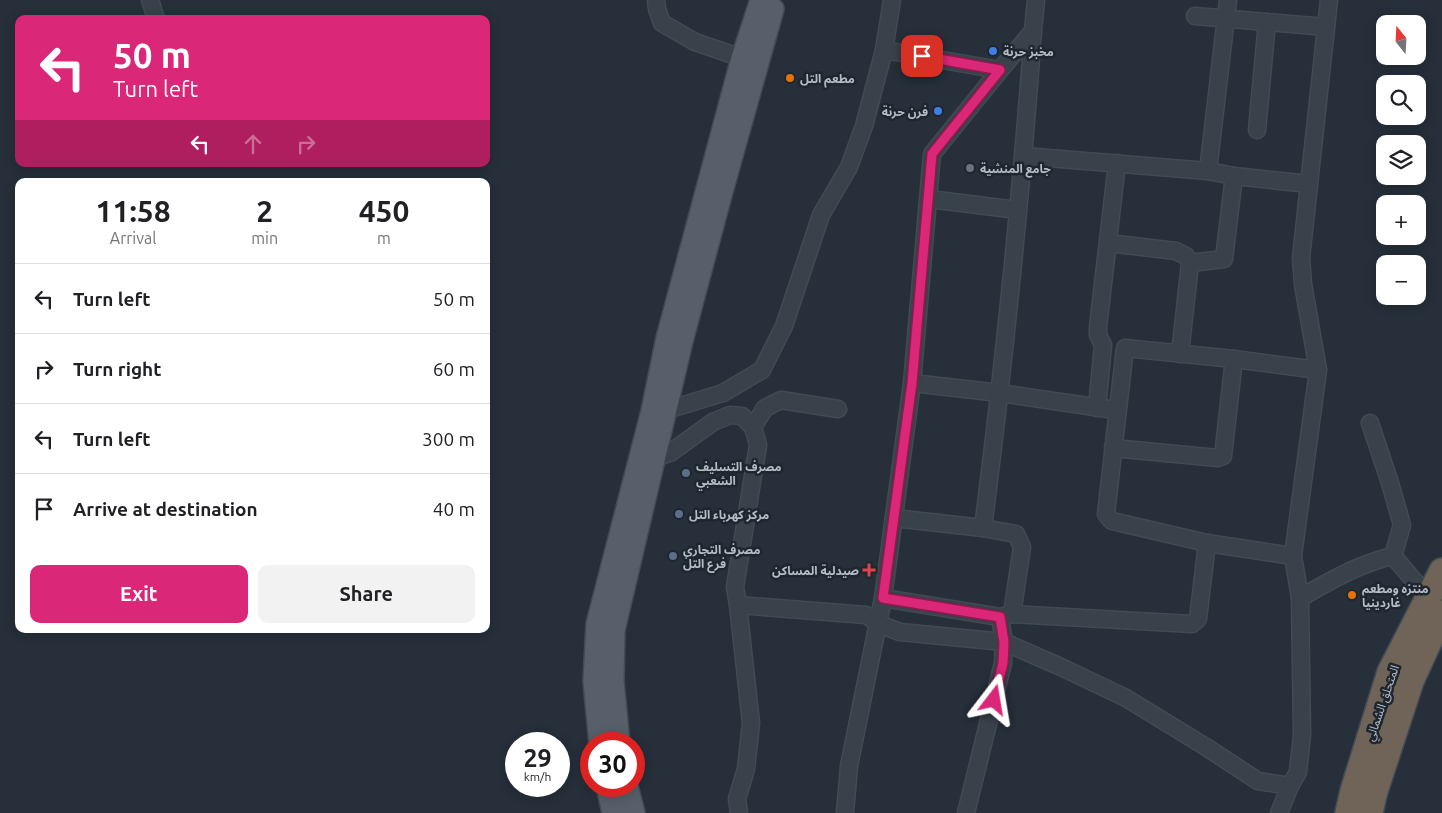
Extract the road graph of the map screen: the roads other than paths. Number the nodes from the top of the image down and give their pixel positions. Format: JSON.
{"nodes":[{"id":1,"x":150,"y":0,"type":"edge"},
{"id":2,"x":656,"y":0,"type":"edge"},
{"id":3,"x":761,"y":0,"type":"edge"},
{"id":4,"x":775,"y":0,"type":"edge"},
{"id":5,"x":892,"y":0,"type":"edge"},
{"id":6,"x":1036,"y":0,"type":"edge"},
{"id":7,"x":1228,"y":0,"type":"edge"},
{"id":8,"x":1329,"y":0,"type":"edge"},
{"id":9,"x":155,"y":15,"type":"edge"},
{"id":10,"x":1195,"y":16,"type":"dead end"},
{"id":11,"x":1226,"y":19,"type":"junction"},
{"id":12,"x":1267,"y":22,"type":"junction"},
{"id":13,"x":1326,"y":27,"type":"junction"},
{"id":14,"x":1033,"y":31,"type":"junction"},
{"id":15,"x":884,"y":50,"type":"junction"},
{"id":16,"x":742,"y":58,"type":"junction"},
{"id":17,"x":1000,"y":70,"type":"junction"},
{"id":18,"x":1257,"y":130,"type":"dead end"},
{"id":19,"x":1024,"y":156,"type":"junction"},
{"id":20,"x":1117,"y":164,"type":"junction"},
{"id":21,"x":1208,"y":171,"type":"junction"},
{"id":22,"x":1234,"y":176,"type":"junction"},
{"id":23,"x":1309,"y":184,"type":"junction"},
{"id":24,"x":929,"y":199,"type":"junction"},
{"id":25,"x":1018,"y":210,"type":"junction"},
{"id":26,"x":1108,"y":243,"type":"junction"},
{"id":27,"x":1190,"y":263,"type":"junction"},
{"id":28,"x":1103,"y":345,"type":"junction"},
{"id":29,"x":1125,"y":348,"type":"junction"},
{"id":30,"x":1180,"y":354,"type":"junction"},
{"id":31,"x":1234,"y":359,"type":"junction"},
{"id":32,"x":1318,"y":370,"type":"junction"},
{"id":33,"x":912,"y":383,"type":"junction"},
{"id":34,"x":1000,"y":393,"type":"junction"},
{"id":35,"x":1097,"y":408,"type":"junction"},
{"id":36,"x":838,"y":409,"type":"dead end"},
{"id":37,"x":667,"y":410,"type":"junction"},
{"id":38,"x":1118,"y":411,"type":"junction"},
{"id":39,"x":1370,"y":423,"type":"dead end"},
{"id":40,"x":753,"y":427,"type":"junction"},
{"id":41,"x":1113,"y":448,"type":"junction"},
{"id":42,"x":655,"y":458,"type":"junction"},
{"id":43,"x":894,"y":518,"type":"junction"},
{"id":44,"x":983,"y":528,"type":"junction"},
{"id":45,"x":1207,"y":543,"type":"junction"},
{"id":46,"x":1293,"y":556,"type":"junction"},
{"id":47,"x":1393,"y":556,"type":"junction"},
{"id":48,"x":1442,"y":571,"type":"edge"},
{"id":49,"x":883,"y":598,"type":"junction"},
{"id":50,"x":1300,"y":598,"type":"junction"},
{"id":51,"x":738,"y":605,"type":"junction"},
{"id":52,"x":1435,"y":605,"type":"edge"},
{"id":53,"x":1006,"y":616,"type":"junction"},
{"id":54,"x":879,"y":624,"type":"junction"},
{"id":55,"x":1004,"y":642,"type":"junction"},
{"id":56,"x":599,"y":732,"type":"edge"},
{"id":57,"x":618,"y":732,"type":"edge"},
{"id":58,"x":1290,"y":786,"type":"junction"},
{"id":59,"x":609,"y":797,"type":"edge"},
{"id":60,"x":630,"y":797,"type":"edge"},
{"id":61,"x":613,"y":813,"type":"edge"},
{"id":62,"x":634,"y":813,"type":"edge"},
{"id":63,"x":739,"y":813,"type":"edge"},
{"id":64,"x":845,"y":813,"type":"edge"},
{"id":65,"x":966,"y":813,"type":"edge"},
{"id":66,"x":1279,"y":813,"type":"edge"},
{"id":67,"x":1348,"y":813,"type":"edge"},
{"id":68,"x":1370,"y":813,"type":"edge"}],
"edges":[{"from":1,"to":9,"type":"street"},
{"from":2,"to":16,"type":"street"},
{"from":3,"to":16,"type":"main road"},
{"from":4,"to":37,"type":"main road"},
{"from":5,"to":15,"type":"street"},
{"from":6,"to":14,"type":"street"},
{"from":7,"to":11,"type":"street"},
{"from":8,"to":13,"type":"street"},
{"from":10,"to":11,"type":"street"},
{"from":11,"to":12,"type":"street"},
{"from":11,"to":21,"type":"street"},
{"from":12,"to":13,"type":"street"},
{"from":12,"to":18,"type":"street"},
{"from":13,"to":23,"type":"street"},
{"from":14,"to":17,"type":"street"},
{"from":14,"to":19,"type":"street"},
{"from":15,"to":17,"type":"street"},
{"from":15,"to":37,"type":"street"},
{"from":16,"to":56,"type":"main road"},
{"from":17,"to":24,"type":"street"},
{"from":19,"to":20,"type":"street"},
{"from":19,"to":25,"type":"street"},
{"from":20,"to":21,"type":"street"},
{"from":20,"to":26,"type":"street"},
{"from":21,"to":22,"type":"street"},
{"from":22,"to":23,"type":"street"},
{"from":22,"to":27,"type":"street"},
{"from":23,"to":32,"type":"street"},
{"from":24,"to":25,"type":"street"},
{"from":24,"to":33,"type":"street"},
{"from":25,"to":34,"type":"street"},
{"from":26,"to":27,"type":"street"},
{"from":26,"to":28,"type":"street"},
{"from":27,"to":30,"type":"street"},
{"from":28,"to":29,"type":"street"},
{"from":28,"to":35,"type":"street"},
{"from":29,"to":30,"type":"street"},
{"from":29,"to":38,"type":"street"},
{"from":30,"to":31,"type":"street"},
{"from":31,"to":32,"type":"street"},
{"from":31,"to":41,"type":"street"},
{"from":32,"to":46,"type":"street"},
{"from":33,"to":34,"type":"street"},
{"from":33,"to":43,"type":"street"},
{"from":34,"to":35,"type":"street"},
{"from":34,"to":44,"type":"street"},
{"from":35,"to":38,"type":"street"},
{"from":36,"to":40,"type":"street"},
{"from":37,"to":42,"type":"main road"},
{"from":38,"to":41,"type":"street"},
{"from":39,"to":47,"type":"street"},
{"from":40,"to":42,"type":"street"},
{"from":40,"to":51,"type":"street"},
{"from":41,"to":45,"type":"street"},
{"from":42,"to":57,"type":"main road"},
{"from":43,"to":44,"type":"street"},
{"from":43,"to":49,"type":"street"},
{"from":44,"to":53,"type":"street"},
{"from":45,"to":46,"type":"street"},
{"from":45,"to":53,"type":"street"},
{"from":46,"to":50,"type":"street"},
{"from":47,"to":50,"type":"street"},
{"from":47,"to":52,"type":"street"},
{"from":48,"to":52,"type":"highway","name":"المتحلق الشمالي"},
{"from":49,"to":53,"type":"street"},
{"from":49,"to":54,"type":"street"},
{"from":50,"to":58,"type":"street"},
{"from":51,"to":54,"type":"street"},
{"from":51,"to":63,"type":"street"},
{"from":52,"to":67,"type":"highway","name":"المتحلق الشمالي"},
{"from":52,"to":68,"type":"highway","name":"المتحلق الشمالي"},
{"from":53,"to":55,"type":"street"},
{"from":54,"to":55,"type":"street"},
{"from":54,"to":64,"type":"street"},
{"from":55,"to":58,"type":"street"},
{"from":55,"to":65,"type":"street"},
{"from":58,"to":66,"type":"street"},
{"from":59,"to":61,"type":"main road"},
{"from":60,"to":62,"type":"main road"}]}
